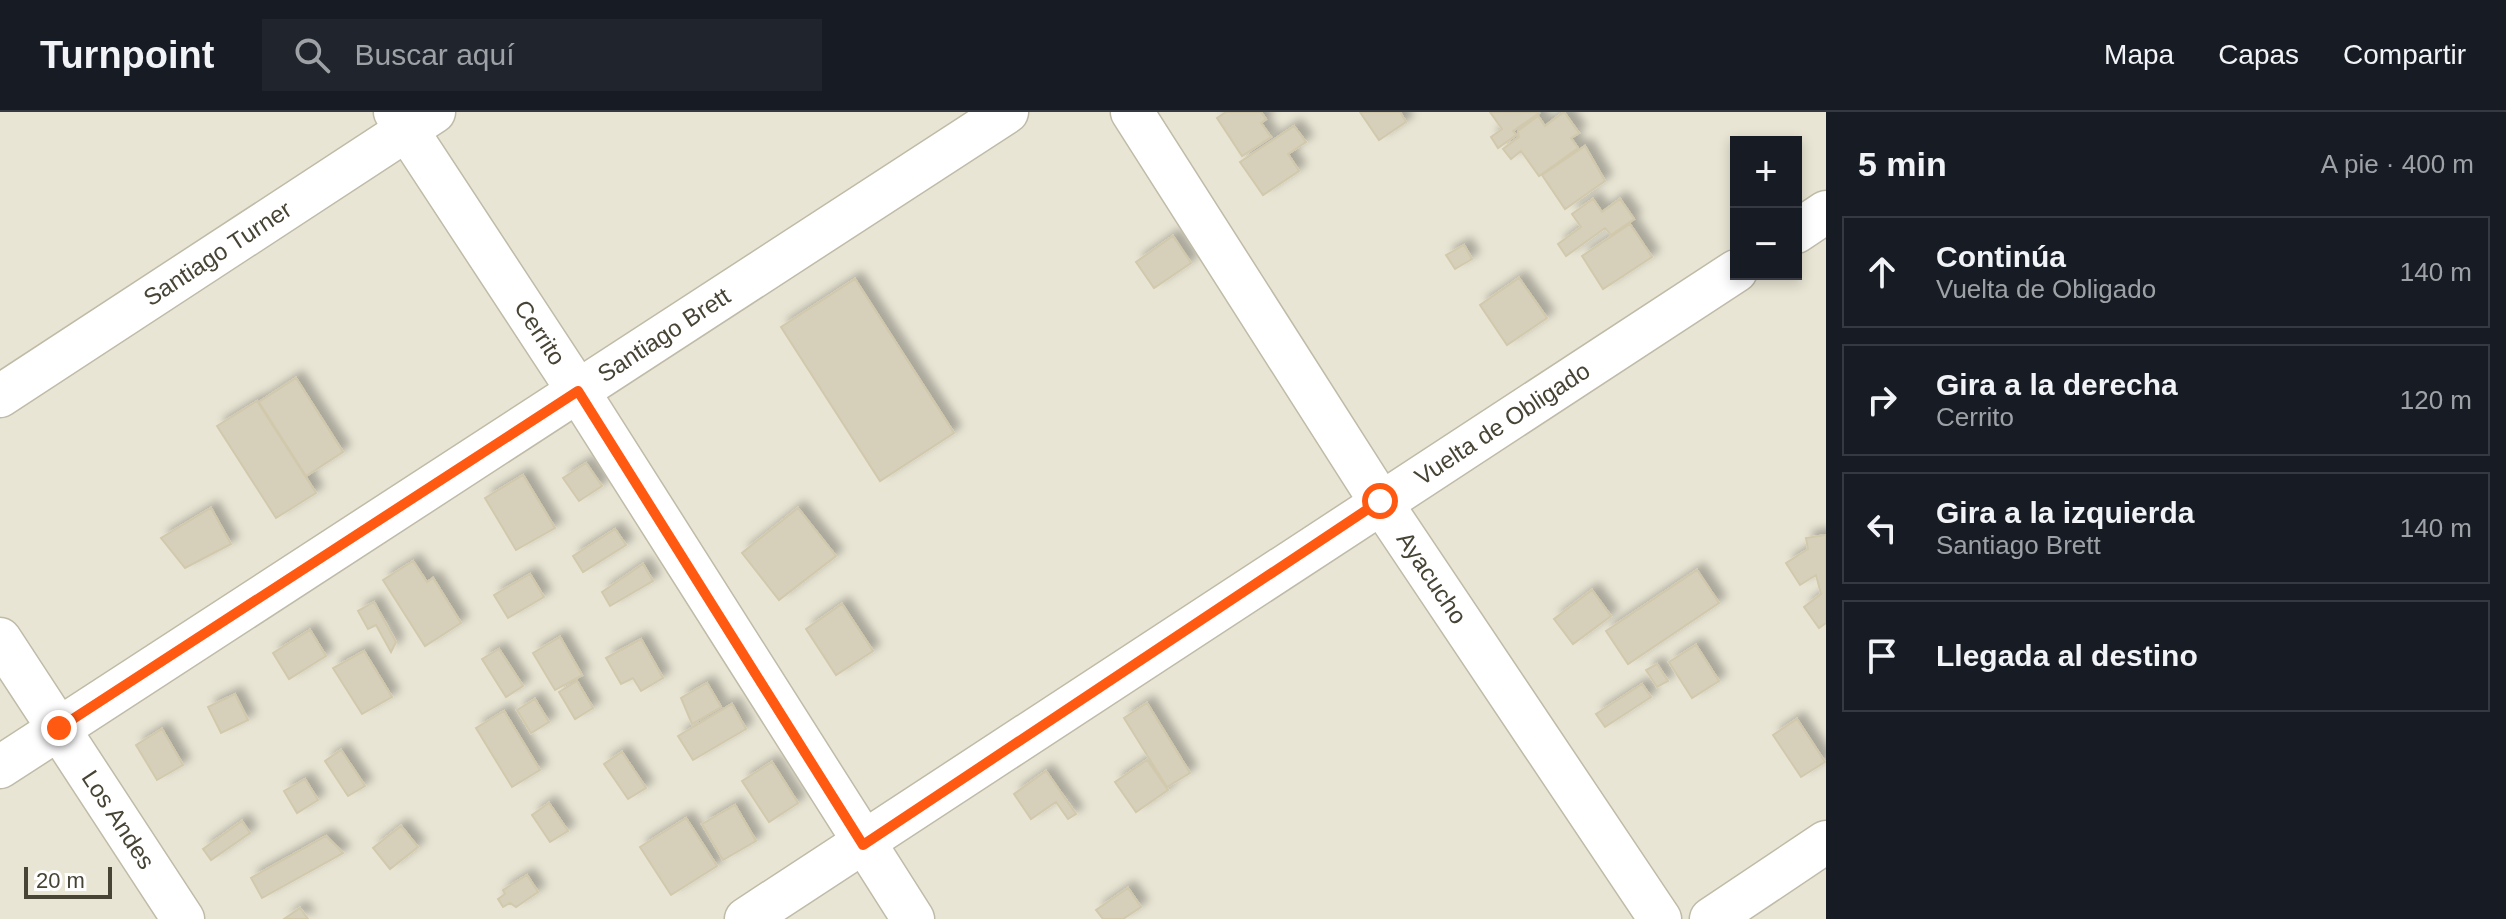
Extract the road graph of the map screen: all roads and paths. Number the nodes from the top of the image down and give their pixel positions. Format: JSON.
{"nodes":[{"id":1,"x":1007,"y":112,"type":"edge"},
{"id":2,"x":1132,"y":112,"type":"edge"},
{"id":3,"x":412,"y":118,"type":"edge"},
{"id":4,"x":1826,"y":212,"type":"edge"},
{"id":5,"x":1802,"y":228,"type":"edge"},
{"id":6,"x":1730,"y":275,"type":"edge"},
{"id":7,"x":578,"y":391,"type":"junction"},
{"id":8,"x":0,"y":396,"type":"edge"},
{"id":9,"x":1380,"y":501,"type":"junction"},
{"id":10,"x":0,"y":639,"type":"edge"},
{"id":11,"x":59,"y":728,"type":"junction"},
{"id":12,"x":0,"y":767,"type":"edge"},
{"id":13,"x":1826,"y":842,"type":"edge"},
{"id":14,"x":863,"y":845,"type":"junction"},
{"id":15,"x":183,"y":919,"type":"edge"},
{"id":16,"x":746,"y":919,"type":"edge"},
{"id":17,"x":913,"y":919,"type":"edge"},
{"id":18,"x":1660,"y":919,"type":"edge"},
{"id":19,"x":1711,"y":919,"type":"edge"}],
"edges":[{"from":1,"to":7,"type":"street","name":"Santiago Brett"},
{"from":2,"to":9,"type":"street","name":"Ayacucho"},
{"from":3,"to":7,"type":"street","name":"Cerrito"},
{"from":3,"to":8,"type":"street","name":"Santiago Turner"},
{"from":4,"to":5,"type":"street"},
{"from":6,"to":9,"type":"street","name":"Vuelta de Obligado"},
{"from":7,"to":11,"type":"street","name":"Santiago Brett"},
{"from":7,"to":14,"type":"street","name":"Cerrito"},
{"from":9,"to":14,"type":"street","name":"Vuelta de Obligado"},
{"from":9,"to":18,"type":"street","name":"Ayacucho"},
{"from":10,"to":11,"type":"street","name":"Los Andes"},
{"from":11,"to":12,"type":"street","name":"Santiago Brett"},
{"from":11,"to":15,"type":"street","name":"Los Andes"},
{"from":13,"to":19,"type":"street"},
{"from":14,"to":16,"type":"street","name":"Vuelta de Obligado"},
{"from":14,"to":17,"type":"street","name":"Cerrito"}]}
